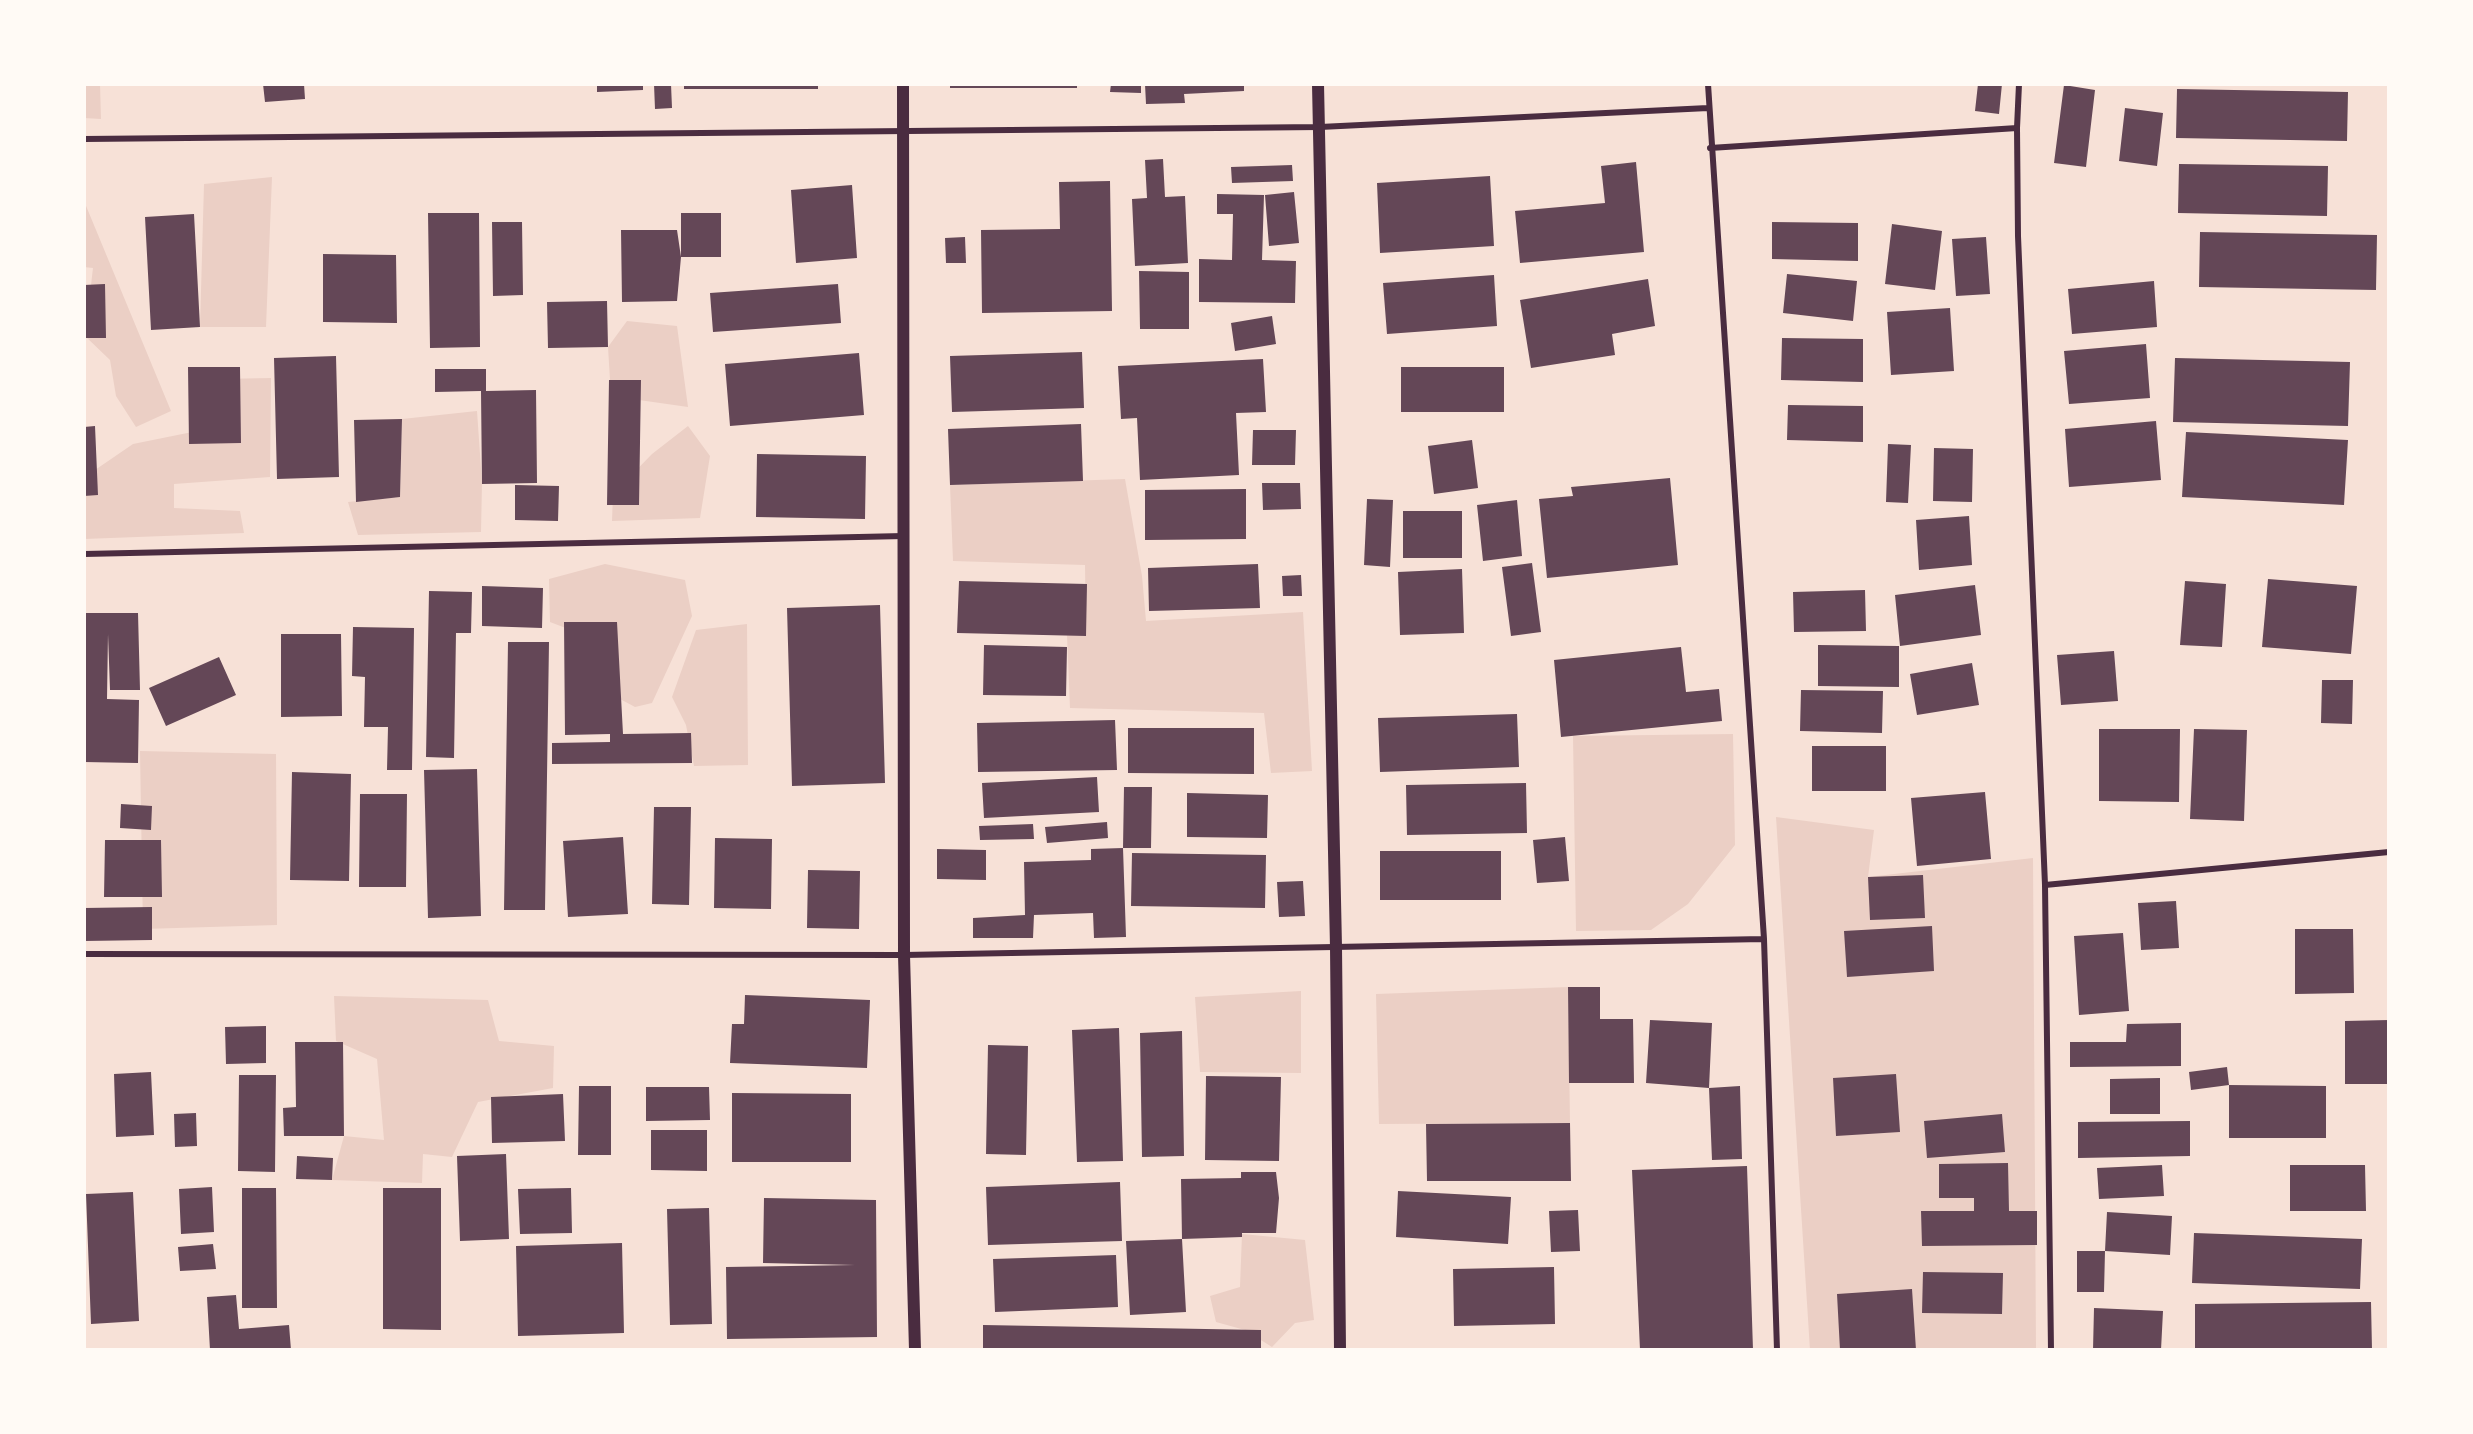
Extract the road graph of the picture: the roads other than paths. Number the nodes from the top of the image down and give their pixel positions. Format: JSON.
{"nodes":[{"id":1,"x":903,"y":84,"type":"edge"},
{"id":2,"x":1318,"y":84,"type":"edge"},
{"id":3,"x":1708,"y":84,"type":"edge"},
{"id":4,"x":2019,"y":84,"type":"edge"},
{"id":5,"x":1708,"y":108,"type":"junction"},
{"id":6,"x":1320,"y":127,"type":"junction"},
{"id":7,"x":2017,"y":128,"type":"junction"},
{"id":8,"x":903,"y":130,"type":"junction"},
{"id":9,"x":84,"y":139,"type":"edge"},
{"id":10,"x":1710,"y":148,"type":"junction"},
{"id":11,"x":904,"y":536,"type":"junction"},
{"id":12,"x":84,"y":554,"type":"edge"},
{"id":13,"x":2389,"y":852,"type":"edge"},
{"id":14,"x":2045,"y":885,"type":"junction"},
{"id":15,"x":1764,"y":939,"type":"junction"},
{"id":16,"x":1336,"y":947,"type":"junction"},
{"id":17,"x":84,"y":954,"type":"edge"},
{"id":18,"x":904,"y":955,"type":"junction"},
{"id":19,"x":915,"y":1350,"type":"edge"},
{"id":20,"x":1340,"y":1350,"type":"edge"},
{"id":21,"x":1777,"y":1350,"type":"edge"},
{"id":22,"x":2050,"y":1350,"type":"edge"}],
"edges":[{"from":1,"to":8,"type":"main road"},
{"from":2,"to":6,"type":"main road"},
{"from":3,"to":5,"type":"street"},
{"from":4,"to":7,"type":"street"},
{"from":5,"to":6,"type":"street"},
{"from":5,"to":10,"type":"street"},
{"from":6,"to":8,"type":"street"},
{"from":6,"to":16,"type":"main road"},
{"from":7,"to":10,"type":"street"},
{"from":7,"to":14,"type":"street"},
{"from":8,"to":9,"type":"street"},
{"from":8,"to":11,"type":"main road"},
{"from":10,"to":15,"type":"street"},
{"from":11,"to":12,"type":"street"},
{"from":11,"to":18,"type":"main road"},
{"from":13,"to":14,"type":"street"},
{"from":14,"to":22,"type":"street"},
{"from":15,"to":16,"type":"street"},
{"from":15,"to":21,"type":"street"},
{"from":16,"to":18,"type":"street"},
{"from":16,"to":20,"type":"main road"},
{"from":17,"to":18,"type":"street"},
{"from":18,"to":19,"type":"main road"}]}
